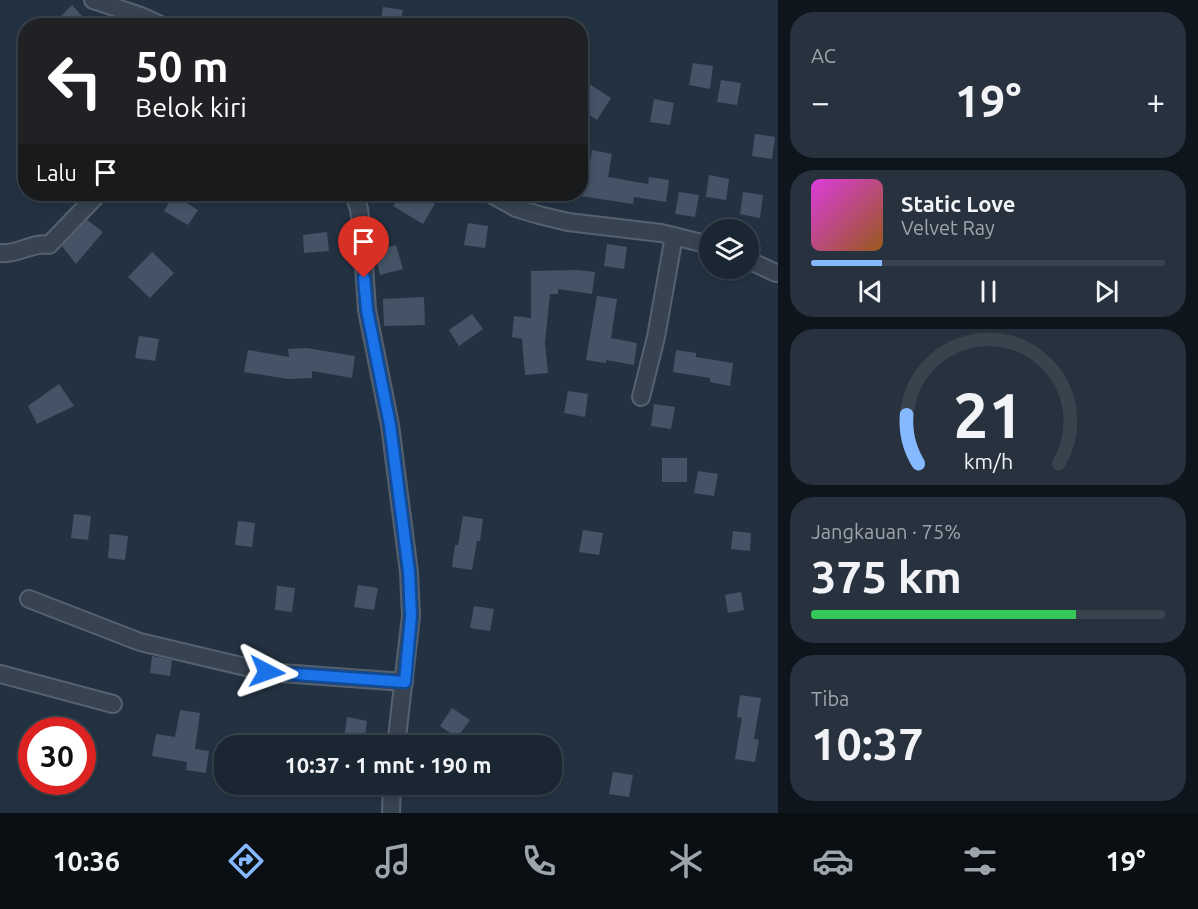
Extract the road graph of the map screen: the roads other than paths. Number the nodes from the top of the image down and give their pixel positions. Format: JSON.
{"nodes":[{"id":1,"x":93,"y":0,"type":"edge"},
{"id":2,"x":145,"y":18,"type":"edge"},
{"id":3,"x":91,"y":201,"type":"edge"},
{"id":4,"x":356,"y":201,"type":"edge"},
{"id":5,"x":504,"y":201,"type":"edge"},
{"id":6,"x":674,"y":236,"type":"junction"},
{"id":7,"x":699,"y":242,"type":"edge"},
{"id":8,"x":0,"y":253,"type":"edge"},
{"id":9,"x":759,"y":265,"type":"edge"},
{"id":10,"x":776,"y":273,"type":"dead end"},
{"id":11,"x":641,"y":397,"type":"dead end"},
{"id":12,"x":29,"y":599,"type":"dead end"},
{"id":13,"x":0,"y":674,"type":"edge"},
{"id":14,"x":405,"y":682,"type":"junction"},
{"id":15,"x":113,"y":704,"type":"dead end"},
{"id":16,"x":398,"y":735,"type":"edge"},
{"id":17,"x":392,"y":795,"type":"edge"},
{"id":18,"x":391,"y":813,"type":"edge"}],
"edges":[{"from":1,"to":2,"type":"street"},
{"from":3,"to":8,"type":"street"},
{"from":4,"to":14,"type":"street"},
{"from":5,"to":6,"type":"street"},
{"from":6,"to":7,"type":"street"},
{"from":6,"to":11,"type":"street"},
{"from":9,"to":10,"type":"street"},
{"from":12,"to":14,"type":"street"},
{"from":13,"to":15,"type":"street"},
{"from":14,"to":16,"type":"street"},
{"from":17,"to":18,"type":"street"}]}
